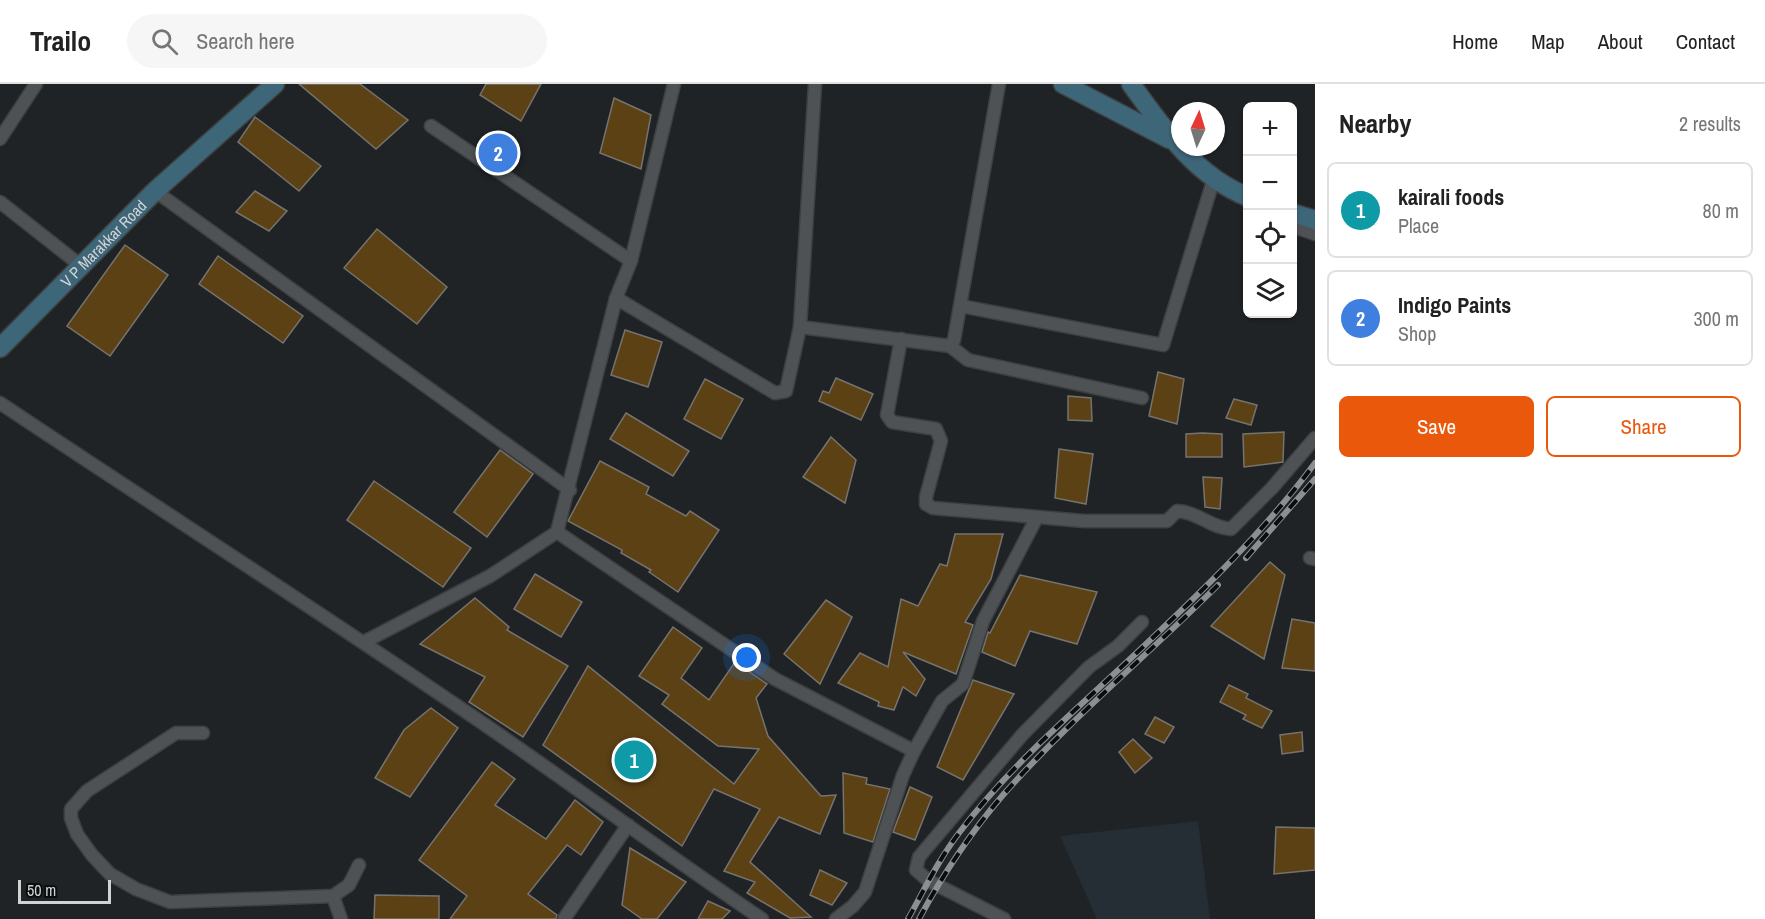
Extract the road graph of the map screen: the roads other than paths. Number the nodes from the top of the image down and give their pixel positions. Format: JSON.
{"nodes":[{"id":1,"x":36,"y":84,"type":"edge"},
{"id":2,"x":275,"y":84,"type":"edge"},
{"id":3,"x":674,"y":84,"type":"edge"},
{"id":4,"x":814,"y":84,"type":"edge"},
{"id":5,"x":999,"y":84,"type":"edge"},
{"id":6,"x":1063,"y":84,"type":"edge"},
{"id":7,"x":1131,"y":84,"type":"edge"},
{"id":8,"x":431,"y":126,"type":"dead end"},
{"id":9,"x":0,"y":139,"type":"edge"},
{"id":10,"x":1171,"y":139,"type":"edge"},
{"id":11,"x":1171,"y":141,"type":"edge"},
{"id":12,"x":1189,"y":156,"type":"edge"},
{"id":13,"x":1214,"y":178,"type":"junction"},
{"id":14,"x":155,"y":191,"type":"junction"},
{"id":15,"x":1243,"y":194,"type":"edge"},
{"id":16,"x":0,"y":202,"type":"edge"},
{"id":17,"x":1297,"y":214,"type":"edge"},
{"id":18,"x":1315,"y":220,"type":"edge"},
{"id":19,"x":1297,"y":227,"type":"edge"},
{"id":20,"x":1315,"y":234,"type":"edge"},
{"id":21,"x":632,"y":261,"type":"junction"},
{"id":22,"x":80,"y":266,"type":"junction"},
{"id":23,"x":616,"y":298,"type":"junction"},
{"id":24,"x":960,"y":306,"type":"junction"},
{"id":25,"x":800,"y":327,"type":"junction"},
{"id":26,"x":901,"y":339,"type":"junction"},
{"id":27,"x":950,"y":346,"type":"junction"},
{"id":28,"x":0,"y":348,"type":"edge"},
{"id":29,"x":1142,"y":398,"type":"dead end"},
{"id":30,"x":0,"y":402,"type":"edge"},
{"id":31,"x":1315,"y":438,"type":"edge"},
{"id":32,"x":570,"y":490,"type":"junction"},
{"id":33,"x":1036,"y":519,"type":"junction"},
{"id":34,"x":557,"y":532,"type":"junction"},
{"id":35,"x":1142,"y":622,"type":"dead end"},
{"id":36,"x":364,"y":642,"type":"junction"},
{"id":37,"x":203,"y":733,"type":"dead end"},
{"id":38,"x":914,"y":751,"type":"junction"},
{"id":39,"x":628,"y":825,"type":"junction"},
{"id":40,"x":359,"y":865,"type":"dead end"},
{"id":41,"x":333,"y":896,"type":"junction"},
{"id":42,"x":341,"y":919,"type":"edge"},
{"id":43,"x":564,"y":919,"type":"edge"},
{"id":44,"x":762,"y":919,"type":"edge"},
{"id":45,"x":836,"y":919,"type":"edge"},
{"id":46,"x":1004,"y":919,"type":"edge"}],
"edges":[{"from":1,"to":9,"type":"street"},
{"from":2,"to":14,"type":"street","name":"V P Marakkar Road"},
{"from":3,"to":21,"type":"street"},
{"from":4,"to":25,"type":"street"},
{"from":5,"to":24,"type":"street"},
{"from":6,"to":11,"type":"street"},
{"from":7,"to":10,"type":"street"},
{"from":8,"to":21,"type":"street"},
{"from":12,"to":13,"type":"street"},
{"from":13,"to":15,"type":"street"},
{"from":13,"to":24,"type":"street"},
{"from":14,"to":22,"type":"street","name":"V P Marakkar Road"},
{"from":14,"to":32,"type":"street"},
{"from":16,"to":22,"type":"street"},
{"from":17,"to":18,"type":"street"},
{"from":19,"to":20,"type":"street"},
{"from":21,"to":23,"type":"street"},
{"from":22,"to":28,"type":"street","name":"V P Marakkar Road"},
{"from":23,"to":25,"type":"street"},
{"from":23,"to":32,"type":"street"},
{"from":24,"to":27,"type":"street"},
{"from":25,"to":26,"type":"street"},
{"from":26,"to":27,"type":"street"},
{"from":26,"to":33,"type":"street"},
{"from":27,"to":29,"type":"street"},
{"from":30,"to":36,"type":"street"},
{"from":31,"to":33,"type":"street"},
{"from":32,"to":34,"type":"street"},
{"from":33,"to":38,"type":"street"},
{"from":34,"to":36,"type":"street"},
{"from":34,"to":38,"type":"street"},
{"from":35,"to":46,"type":"street"},
{"from":36,"to":39,"type":"street"},
{"from":37,"to":41,"type":"street"},
{"from":38,"to":45,"type":"street"},
{"from":39,"to":43,"type":"street"},
{"from":39,"to":44,"type":"street"},
{"from":40,"to":41,"type":"street"},
{"from":41,"to":42,"type":"street"}]}
